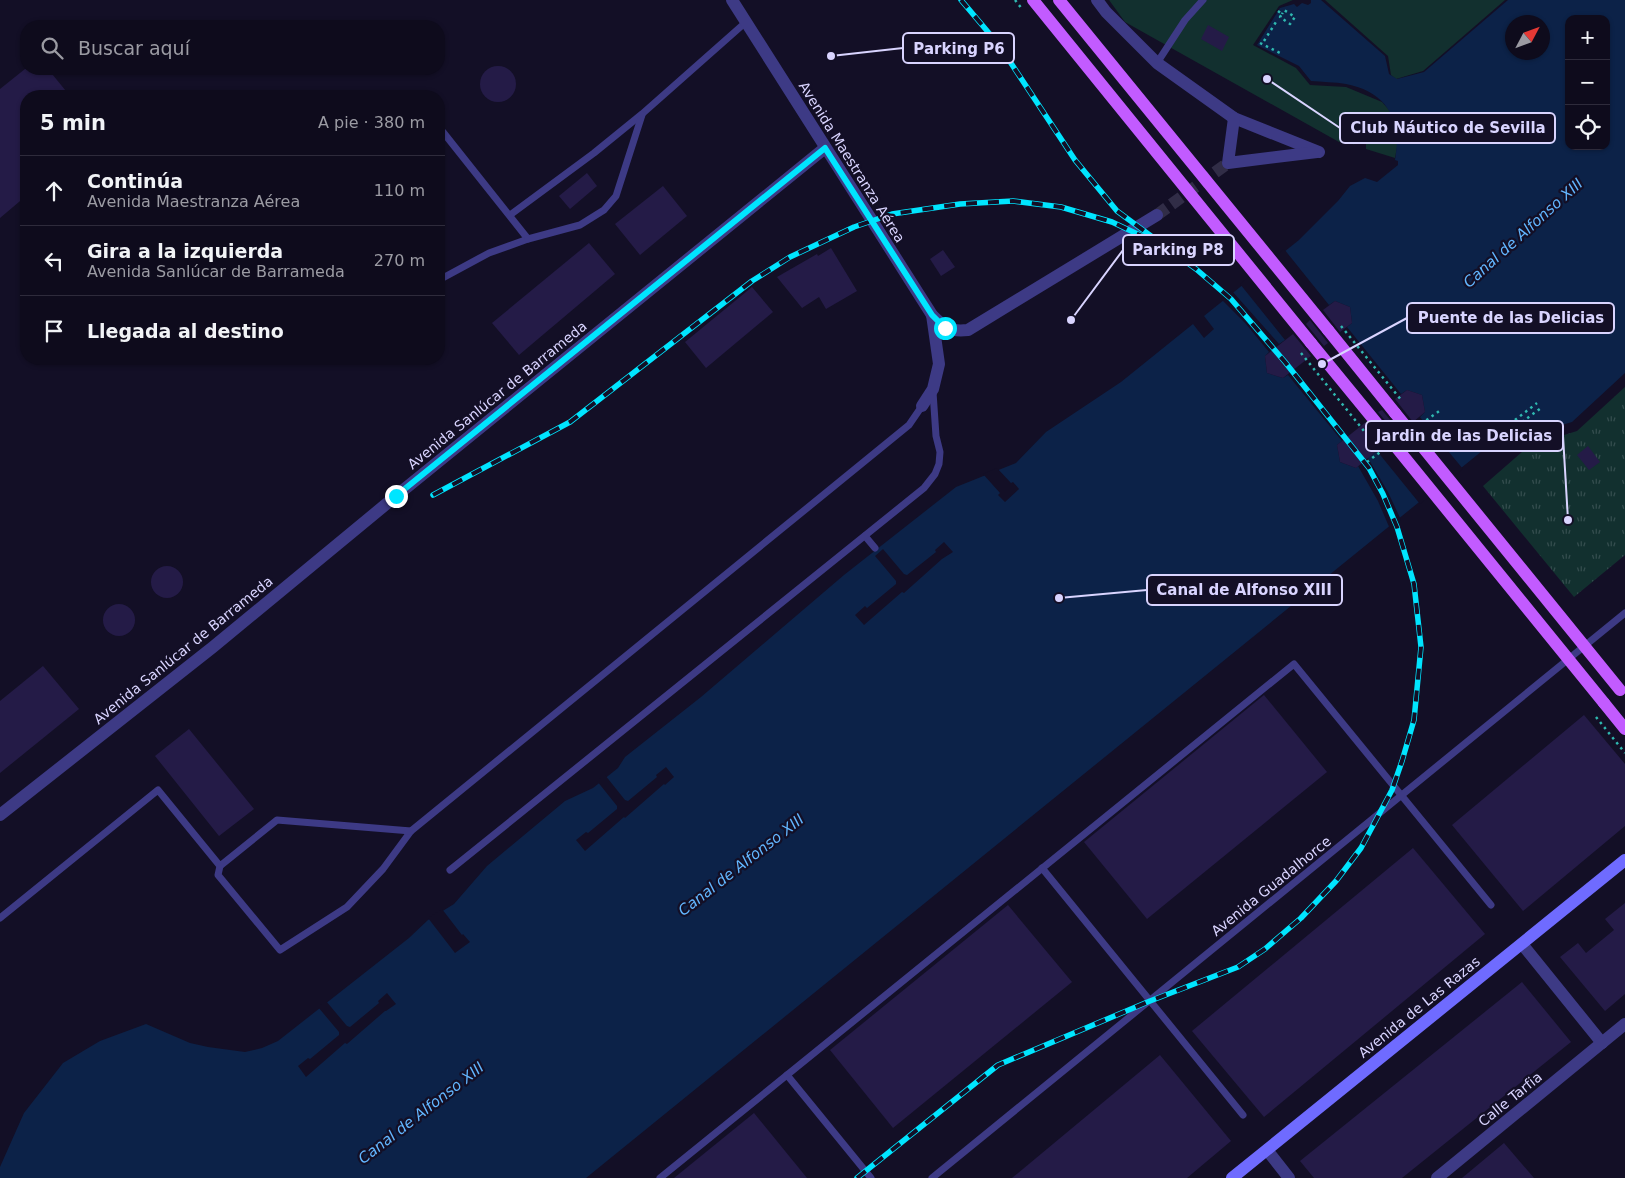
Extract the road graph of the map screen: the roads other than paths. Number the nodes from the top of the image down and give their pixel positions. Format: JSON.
{"nodes":[{"id":1,"x":732,"y":0,"type":"edge"},
{"id":2,"x":1033,"y":0,"type":"edge"},
{"id":3,"x":1059,"y":0,"type":"edge"},
{"id":4,"x":1097,"y":0,"type":"edge"},
{"id":5,"x":1204,"y":0,"type":"edge"},
{"id":6,"x":746,"y":22,"type":"junction"},
{"id":7,"x":1156,"y":63,"type":"junction"},
{"id":8,"x":642,"y":114,"type":"junction"},
{"id":9,"x":1234,"y":118,"type":"junction"},
{"id":10,"x":445,"y":134,"type":"edge"},
{"id":11,"x":825,"y":148,"type":"junction"},
{"id":12,"x":510,"y":215,"type":"junction"},
{"id":13,"x":1157,"y":215,"type":"tunnel mouth"},
{"id":14,"x":528,"y":239,"type":"junction"},
{"id":15,"x":445,"y":277,"type":"edge"},
{"id":16,"x":932,"y":315,"type":"junction"},
{"id":17,"x":932,"y":389,"type":"junction"},
{"id":18,"x":922,"y":406,"type":"joint"},
{"id":19,"x":865,"y":536,"type":"junction"},
{"id":20,"x":875,"y":548,"type":"dead end"},
{"id":21,"x":1625,"y":613,"type":"edge"},
{"id":22,"x":1623,"y":693,"type":"edge"},
{"id":23,"x":1625,"y":729,"type":"edge"},
{"id":24,"x":1402,"y":796,"type":"junction"},
{"id":25,"x":0,"y":815,"type":"edge"},
{"id":26,"x":411,"y":831,"type":"junction"},
{"id":27,"x":1625,"y":860,"type":"edge"},
{"id":28,"x":220,"y":866,"type":"junction"},
{"id":29,"x":1042,"y":868,"type":"junction"},
{"id":30,"x":450,"y":870,"type":"dead end"},
{"id":31,"x":1491,"y":905,"type":"dead end"},
{"id":32,"x":0,"y":918,"type":"edge"},
{"id":33,"x":1522,"y":944,"type":"junction"},
{"id":34,"x":1150,"y":1001,"type":"junction"},
{"id":35,"x":1625,"y":1024,"type":"edge"},
{"id":36,"x":1602,"y":1043,"type":"junction"},
{"id":37,"x":787,"y":1075,"type":"junction"},
{"id":38,"x":1243,"y":1115,"type":"dead end"},
{"id":39,"x":1266,"y":1150,"type":"junction"},
{"id":40,"x":660,"y":1178,"type":"edge"},
{"id":41,"x":871,"y":1178,"type":"edge"},
{"id":42,"x":932,"y":1178,"type":"edge"},
{"id":43,"x":1232,"y":1178,"type":"edge"},
{"id":44,"x":1289,"y":1178,"type":"edge"},
{"id":45,"x":1437,"y":1178,"type":"edge"}],
"edges":[{"from":1,"to":6,"type":"street","name":"Avenida Maestranza Aérea"},
{"from":2,"to":23,"type":"main road","bridge":true},
{"from":3,"to":22,"type":"main road","bridge":true},
{"from":4,"to":7,"type":"street"},
{"from":5,"to":7,"type":"lane"},
{"from":6,"to":8,"type":"lane"},
{"from":6,"to":11,"type":"street","name":"Avenida Maestranza Aérea"},
{"from":7,"to":9,"type":"street"},
{"from":8,"to":12,"type":"lane"},
{"from":8,"to":14,"type":"lane"},
{"from":9,"to":9,"type":"street"},
{"from":10,"to":12,"type":"lane"},
{"from":11,"to":16,"type":"street","name":"Avenida Maestranza Aérea"},
{"from":11,"to":25,"type":"street","name":"Avenida Sanlúcar de Barrameda"},
{"from":12,"to":14,"type":"lane"},
{"from":13,"to":16,"type":"street","name":"Avenida Maestranza Aérea"},
{"from":14,"to":15,"type":"lane"},
{"from":16,"to":17,"type":"street"},
{"from":17,"to":18,"type":"street"},
{"from":17,"to":19,"type":"lane"},
{"from":18,"to":26,"type":"lane"},
{"from":19,"to":20,"type":"lane"},
{"from":19,"to":30,"type":"lane"},
{"from":21,"to":24,"type":"lane","name":"Avenida Guadalhorce"},
{"from":24,"to":29,"type":"lane"},
{"from":24,"to":31,"type":"lane"},
{"from":24,"to":34,"type":"lane","name":"Avenida Guadalhorce"},
{"from":26,"to":28,"type":"lane"},
{"from":26,"to":28,"type":"lane"},
{"from":27,"to":33,"type":"main road","name":"Avenida de Las Razas"},
{"from":28,"to":32,"type":"lane"},
{"from":29,"to":34,"type":"lane"},
{"from":29,"to":37,"type":"lane"},
{"from":33,"to":36,"type":"street"},
{"from":33,"to":39,"type":"main road","name":"Avenida de Las Razas"},
{"from":34,"to":38,"type":"lane"},
{"from":34,"to":42,"type":"lane","name":"Avenida Guadalhorce"},
{"from":35,"to":36,"type":"street","name":"Calle Tarfia"},
{"from":36,"to":45,"type":"street","name":"Calle Tarfia"},
{"from":37,"to":40,"type":"lane"},
{"from":37,"to":41,"type":"lane"},
{"from":39,"to":43,"type":"main road","name":"Avenida de Las Razas"},
{"from":39,"to":44,"type":"street"}]}
